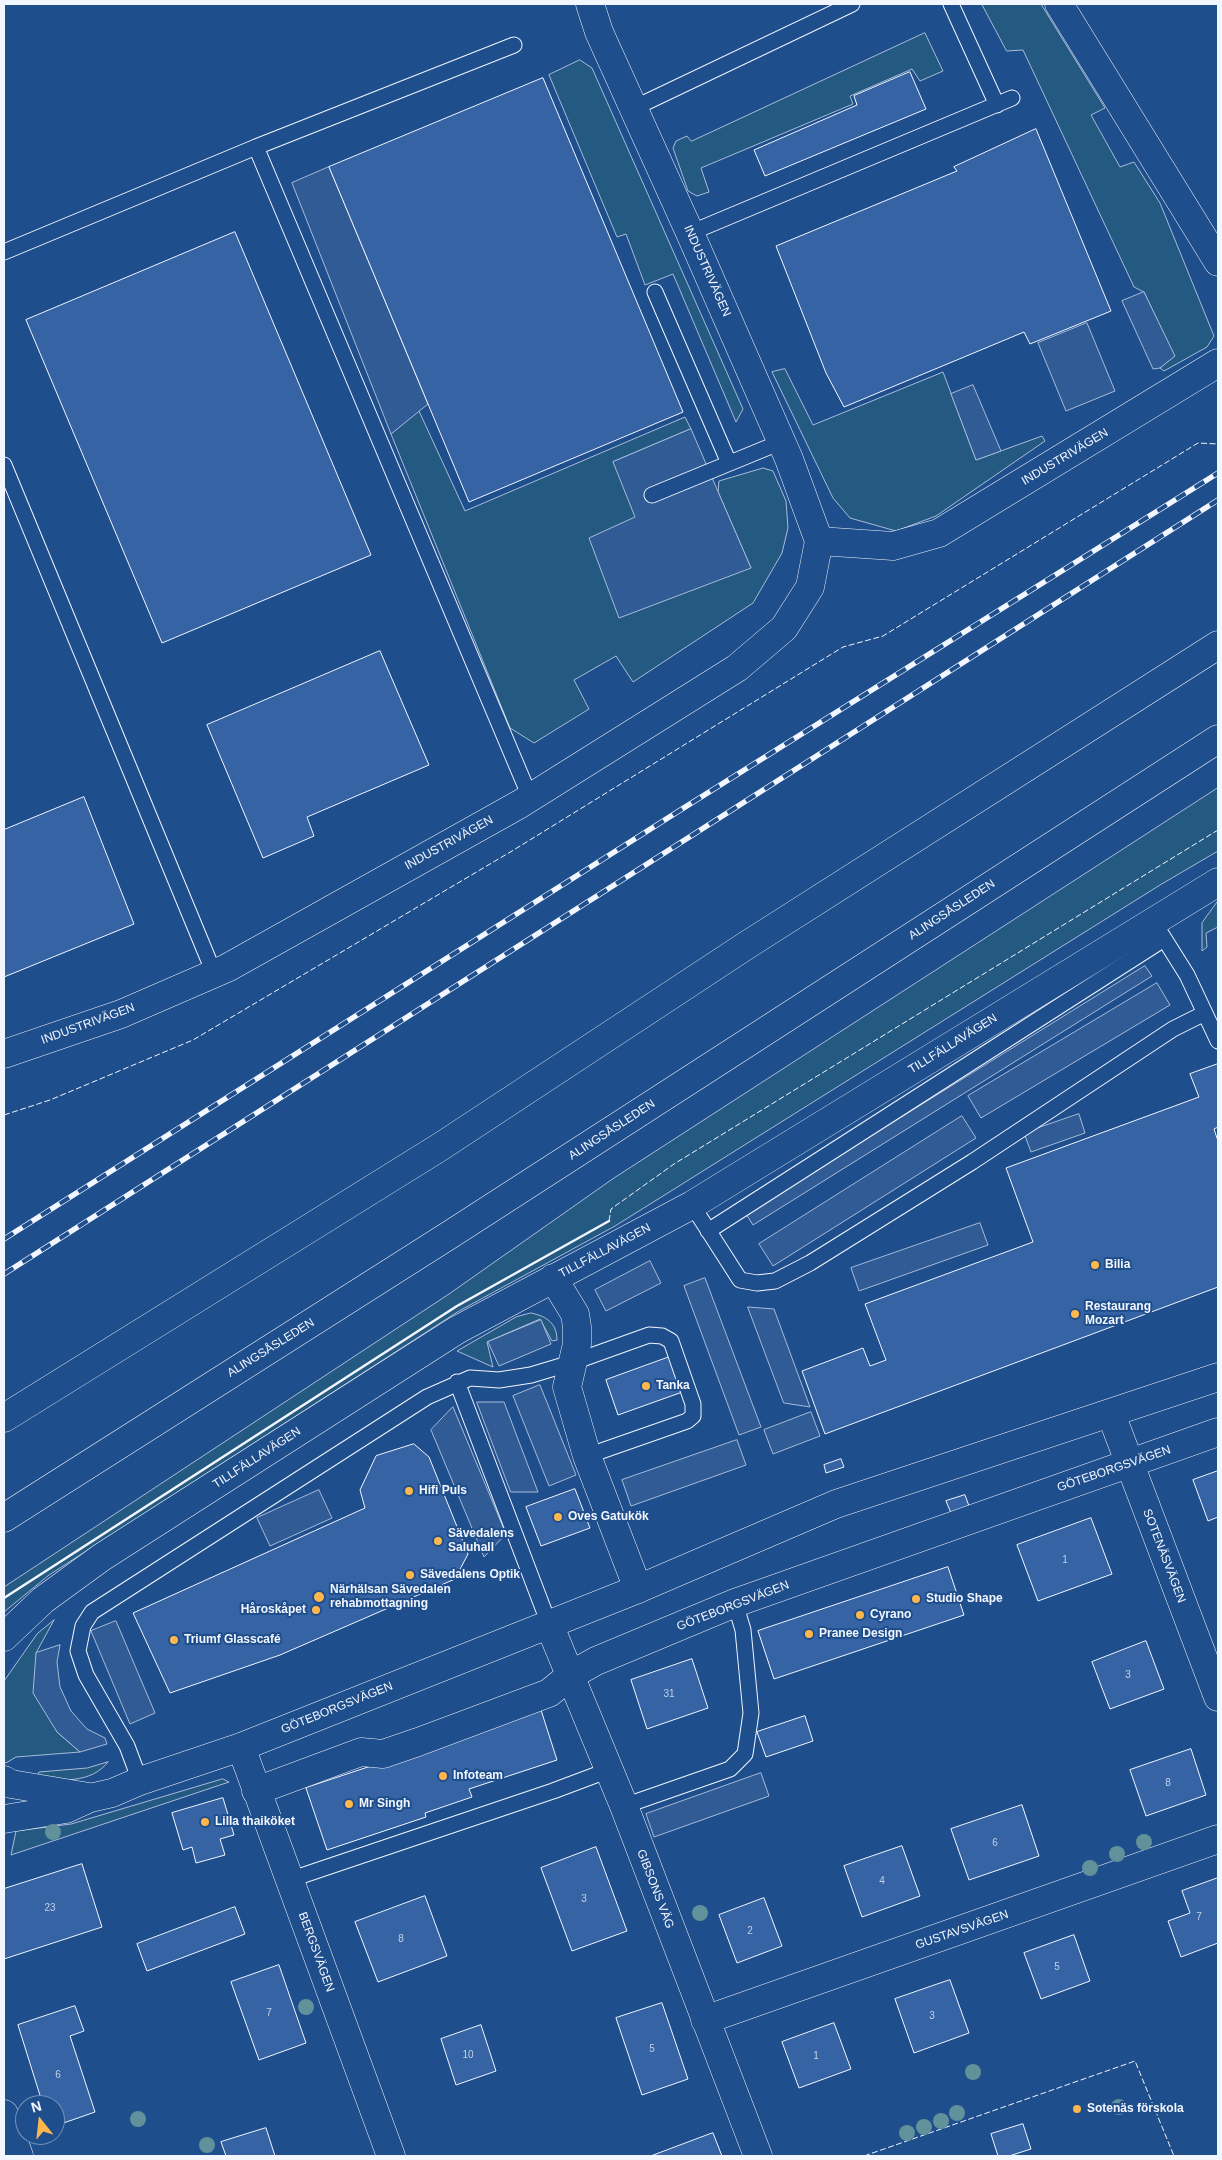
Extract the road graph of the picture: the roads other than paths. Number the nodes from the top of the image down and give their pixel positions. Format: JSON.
{"nodes":[{"id":1,"x":590,"y":4,"type":"edge"},
{"id":2,"x":852,"y":4,"type":"edge"},
{"id":3,"x":951,"y":4,"type":"edge"},
{"id":4,"x":1060,"y":4,"type":"edge"},
{"id":5,"x":514,"y":45,"type":"dead end"},
{"id":6,"x":1012,"y":98,"type":"dead end"},
{"id":7,"x":997,"y":105,"type":"junction"},
{"id":8,"x":634,"y":108,"type":"junction"},
{"id":9,"x":256,"y":146,"type":"junction"},
{"id":10,"x":690,"y":233,"type":"junction"},
{"id":11,"x":4,"y":252,"type":"edge"},
{"id":12,"x":1218,"y":262,"type":"edge"},
{"id":13,"x":655,"y":292,"type":"dead end"},
{"id":14,"x":1218,"y":363,"type":"edge"},
{"id":15,"x":781,"y":442,"type":"junction"},
{"id":16,"x":729,"y":463,"type":"junction"},
{"id":17,"x":4,"y":465,"type":"edge"},
{"id":18,"x":652,"y":495,"type":"dead end"},
{"id":19,"x":819,"y":541,"type":"junction"},
{"id":20,"x":1218,"y":645,"type":"edge"},
{"id":21,"x":1218,"y":739,"type":"edge"},
{"id":22,"x":530,"y":797,"type":"junction"},
{"id":23,"x":1218,"y":882,"type":"edge"},
{"id":24,"x":1159,"y":930,"type":"junction"},
{"id":25,"x":214,"y":973,"type":"junction"},
{"id":26,"x":1206,"y":1013,"type":"junction"},
{"id":27,"x":1218,"y":1041,"type":"edge"},
{"id":28,"x":4,"y":1054,"type":"edge"},
{"id":29,"x":692,"y":1205,"type":"junction"},
{"id":30,"x":708,"y":1231,"type":"junction"},
{"id":31,"x":553,"y":1278,"type":"junction"},
{"id":32,"x":572,"y":1364,"type":"junction"},
{"id":33,"x":1218,"y":1377,"type":"edge"},
{"id":34,"x":457,"y":1382,"type":"junction"},
{"id":35,"x":1111,"y":1414,"type":"junction"},
{"id":36,"x":4,"y":1418,"type":"edge"},
{"id":37,"x":1218,"y":1432,"type":"edge"},
{"id":38,"x":587,"y":1456,"type":"junction"},
{"id":39,"x":1129,"y":1466,"type":"junction"},
{"id":40,"x":4,"y":1518,"type":"edge"},
{"id":41,"x":638,"y":1589,"type":"junction"},
{"id":42,"x":734,"y":1603,"type":"junction"},
{"id":43,"x":549,"y":1624,"type":"junction"},
{"id":44,"x":4,"y":1637,"type":"edge"},
{"id":45,"x":571,"y":1675,"type":"junction"},
{"id":46,"x":1218,"y":1697,"type":"edge"},
{"id":47,"x":241,"y":1747,"type":"junction"},
{"id":48,"x":609,"y":1770,"type":"junction"},
{"id":49,"x":4,"y":1780,"type":"edge"},
{"id":50,"x":140,"y":1781,"type":"junction"},
{"id":51,"x":256,"y":1791,"type":"junction"},
{"id":52,"x":90,"y":1798,"type":"junction"},
{"id":53,"x":624,"y":1806,"type":"junction"},
{"id":54,"x":4,"y":1819,"type":"edge"},
{"id":55,"x":1218,"y":1839,"type":"edge"},
{"id":56,"x":289,"y":1880,"type":"junction"},
{"id":57,"x":705,"y":2020,"type":"junction"},
{"id":58,"x":4,"y":2114,"type":"edge"},
{"id":59,"x":19,"y":2156,"type":"edge"},
{"id":60,"x":390,"y":2156,"type":"edge"},
{"id":61,"x":758,"y":2156,"type":"edge"}],
"edges":[{"from":1,"to":8,"type":"main road","name":"INDUSTRIVÄGEN"},
{"from":2,"to":8,"type":"lane"},
{"from":3,"to":7,"type":"lane"},
{"from":4,"to":12,"type":"main road"},
{"from":5,"to":9,"type":"lane"},
{"from":6,"to":7,"type":"lane"},
{"from":7,"to":10,"type":"lane"},
{"from":8,"to":10,"type":"main road","name":"INDUSTRIVÄGEN"},
{"from":9,"to":11,"type":"lane"},
{"from":9,"to":22,"type":"lane"},
{"from":10,"to":15,"type":"main road","name":"INDUSTRIVÄGEN"},
{"from":13,"to":16,"type":"lane"},
{"from":14,"to":19,"type":"main road","name":"INDUSTRIVÄGEN"},
{"from":15,"to":16,"type":"lane"},
{"from":15,"to":19,"type":"main road","name":"INDUSTRIVÄGEN"},
{"from":16,"to":18,"type":"lane"},
{"from":17,"to":25,"type":"lane"},
{"from":19,"to":22,"type":"main road","name":"INDUSTRIVÄGEN"},
{"from":20,"to":36,"type":"main road"},
{"from":21,"to":40,"type":"main road","name":"ALINGSÅSLEDEN"},
{"from":22,"to":25,"type":"main road","name":"INDUSTRIVÄGEN"},
{"from":23,"to":24,"type":"main road","name":"TILLFÄLLAVÄGEN"},
{"from":24,"to":26,"type":"lane"},
{"from":24,"to":29,"type":"main road","name":"TILLFÄLLAVÄGEN"},
{"from":24,"to":30,"type":"lane"},
{"from":25,"to":28,"type":"main road","name":"INDUSTRIVÄGEN"},
{"from":26,"to":27,"type":"lane"},
{"from":26,"to":30,"type":"lane"},
{"from":29,"to":30,"type":"lane"},
{"from":29,"to":31,"type":"main road","name":"TILLFÄLLAVÄGEN"},
{"from":31,"to":32,"type":"main road"},
{"from":31,"to":44,"type":"main road","name":"TILLFÄLLAVÄGEN"},
{"from":32,"to":34,"type":"lane"},
{"from":32,"to":38,"type":"main road"},
{"from":32,"to":38,"type":"lane"},
{"from":33,"to":35,"type":"main road","name":"GÖTEBORGSVÄGEN"},
{"from":34,"to":43,"type":"lane"},
{"from":34,"to":50,"type":"lane"},
{"from":35,"to":39,"type":"main road","name":"SOTENÄSVÄGEN"},
{"from":35,"to":41,"type":"main road","name":"GÖTEBORGSVÄGEN"},
{"from":37,"to":39,"type":"main road","name":"GÖTEBORGSVÄGEN"},
{"from":38,"to":41,"type":"main road"},
{"from":39,"to":42,"type":"main road","name":"GÖTEBORGSVÄGEN"},
{"from":39,"to":46,"type":"main road","name":"SOTENÄSVÄGEN"},
{"from":41,"to":43,"type":"main road","name":"GÖTEBORGSVÄGEN"},
{"from":42,"to":45,"type":"main road","name":"GÖTEBORGSVÄGEN"},
{"from":42,"to":53,"type":"lane"},
{"from":43,"to":45,"type":"main road","name":"GIBSONS VÄG"},
{"from":43,"to":47,"type":"main road","name":"GÖTEBORGSVÄGEN"},
{"from":45,"to":48,"type":"main road","name":"GIBSONS VÄG"},
{"from":45,"to":51,"type":"main road","name":"GÖTEBORGSVÄGEN"},
{"from":47,"to":50,"type":"main road","name":"GÖTEBORGSVÄGEN"},
{"from":47,"to":51,"type":"main road","name":"BERGSVÄGEN"},
{"from":48,"to":53,"type":"main road","name":"GIBSONS VÄG"},
{"from":48,"to":56,"type":"lane"},
{"from":49,"to":52,"type":"main road","name":"GÖTEBORGSVÄGEN"},
{"from":50,"to":52,"type":"main road","name":"GÖTEBORGSVÄGEN"},
{"from":51,"to":56,"type":"main road","name":"BERGSVÄGEN"},
{"from":52,"to":54,"type":"main road","name":"GÖTEBORGSVÄGEN"},
{"from":53,"to":57,"type":"main road","name":"GIBSONS VÄG"},
{"from":55,"to":57,"type":"main road","name":"GUSTAVSVÄGEN"},
{"from":56,"to":60,"type":"main road","name":"BERGSVÄGEN"},
{"from":57,"to":61,"type":"main road","name":"GIBSONS VÄG"},
{"from":58,"to":59,"type":"main road"}]}
